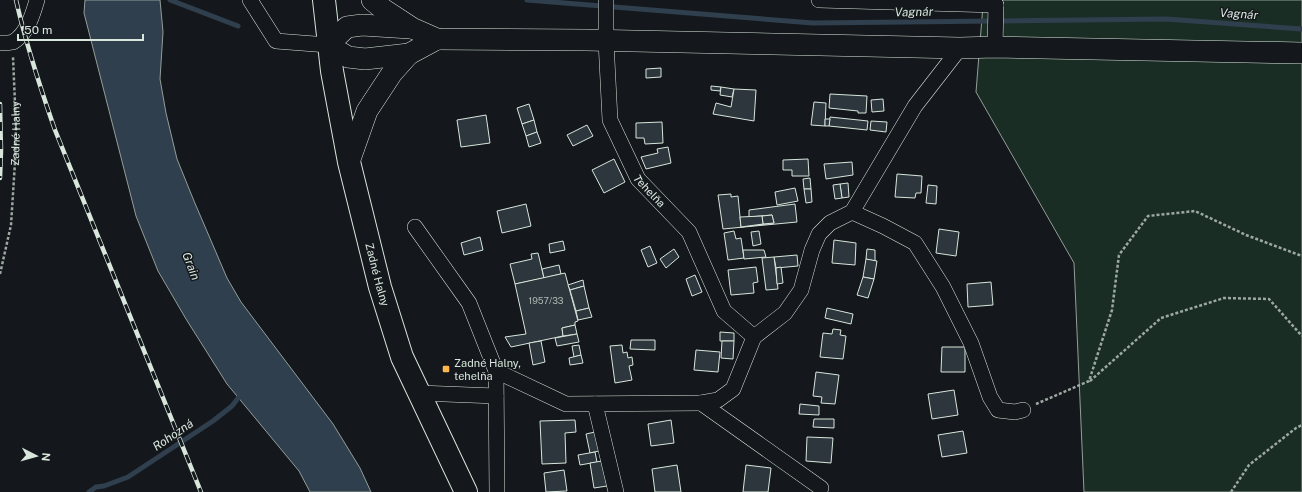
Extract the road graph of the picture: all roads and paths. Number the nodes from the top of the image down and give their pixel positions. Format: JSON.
{"nodes":[{"id":1,"x":37,"y":0,"type":"edge"},
{"id":2,"x":250,"y":0,"type":"edge"},
{"id":3,"x":372,"y":0,"type":"edge"},
{"id":4,"x":820,"y":0,"type":"edge"},
{"id":5,"x":606,"y":2,"type":"edge"},
{"id":6,"x":325,"y":9,"type":"edge"},
{"id":7,"x":993,"y":20,"type":"edge"},
{"id":8,"x":412,"y":28,"type":"junction"},
{"id":9,"x":437,"y":39,"type":"junction"},
{"id":10,"x":606,"y":41,"type":"junction"},
{"id":11,"x":6,"y":43,"type":"edge"},
{"id":12,"x":328,"y":45,"type":"junction"},
{"id":13,"x":960,"y":48,"type":"junction"},
{"id":14,"x":1302,"y":53,"type":"edge"},
{"id":15,"x":409,"y":54,"type":"junction"},
{"id":16,"x":349,"y":162,"type":"junction"},
{"id":17,"x":852,"y":212,"type":"junction"},
{"id":18,"x":415,"y":227,"type":"dead end"},
{"id":19,"x":1302,"y":256,"type":"edge"},
{"id":20,"x":0,"y":274,"type":"edge"},
{"id":21,"x":1302,"y":336,"type":"edge"},
{"id":22,"x":754,"y":337,"type":"junction"},
{"id":23,"x":496,"y":370,"type":"junction"},
{"id":24,"x":1089,"y":382,"type":"junction"},
{"id":25,"x":419,"y":393,"type":"junction"},
{"id":26,"x":496,"y":396,"type":"junction"},
{"id":27,"x":701,"y":403,"type":"junction"},
{"id":28,"x":595,"y":404,"type":"junction"},
{"id":29,"x":1023,"y":410,"type":"joint"},
{"id":30,"x":1302,"y":425,"type":"edge"},
{"id":31,"x":821,"y":488,"type":"dead end"},
{"id":32,"x":466,"y":492,"type":"edge"},
{"id":33,"x":497,"y":492,"type":"edge"},
{"id":34,"x":616,"y":492,"type":"edge"},
{"id":35,"x":1231,"y":492,"type":"edge"}],
"edges":[{"from":1,"to":11,"type":"street"},
{"from":2,"to":12,"type":"street"},
{"from":3,"to":8,"type":"street"},
{"from":4,"to":7,"type":"street"},
{"from":5,"to":10,"type":"street","name":"Tehelňa"},
{"from":6,"to":12,"type":"main road","name":"Zadné Halny"},
{"from":7,"to":13,"type":"street"},
{"from":7,"to":14,"type":"street"},
{"from":8,"to":9,"type":"street"},
{"from":8,"to":12,"type":"street"},
{"from":9,"to":10,"type":"street"},
{"from":9,"to":15,"type":"street"},
{"from":10,"to":13,"type":"street"},
{"from":10,"to":22,"type":"street","name":"Tehelňa"},
{"from":11,"to":20,"type":"path","name":"Zadné Halny"},
{"from":12,"to":15,"type":"street"},
{"from":12,"to":16,"type":"main road","name":"Zadné Halny"},
{"from":13,"to":17,"type":"street"},
{"from":15,"to":16,"type":"street"},
{"from":16,"to":25,"type":"main road","name":"Zadné Halny"},
{"from":17,"to":22,"type":"street"},
{"from":17,"to":29,"type":"street"},
{"from":18,"to":23,"type":"street"},
{"from":19,"to":24,"type":"path"},
{"from":21,"to":24,"type":"path"},
{"from":22,"to":27,"type":"street"},
{"from":23,"to":26,"type":"street"},
{"from":23,"to":28,"type":"street"},
{"from":24,"to":29,"type":"path"},
{"from":25,"to":26,"type":"street"},
{"from":25,"to":32,"type":"main road","name":"Zadné Halny"},
{"from":26,"to":33,"type":"street"},
{"from":27,"to":28,"type":"street"},
{"from":27,"to":31,"type":"street"},
{"from":28,"to":34,"type":"street"},
{"from":30,"to":35,"type":"path"}]}
